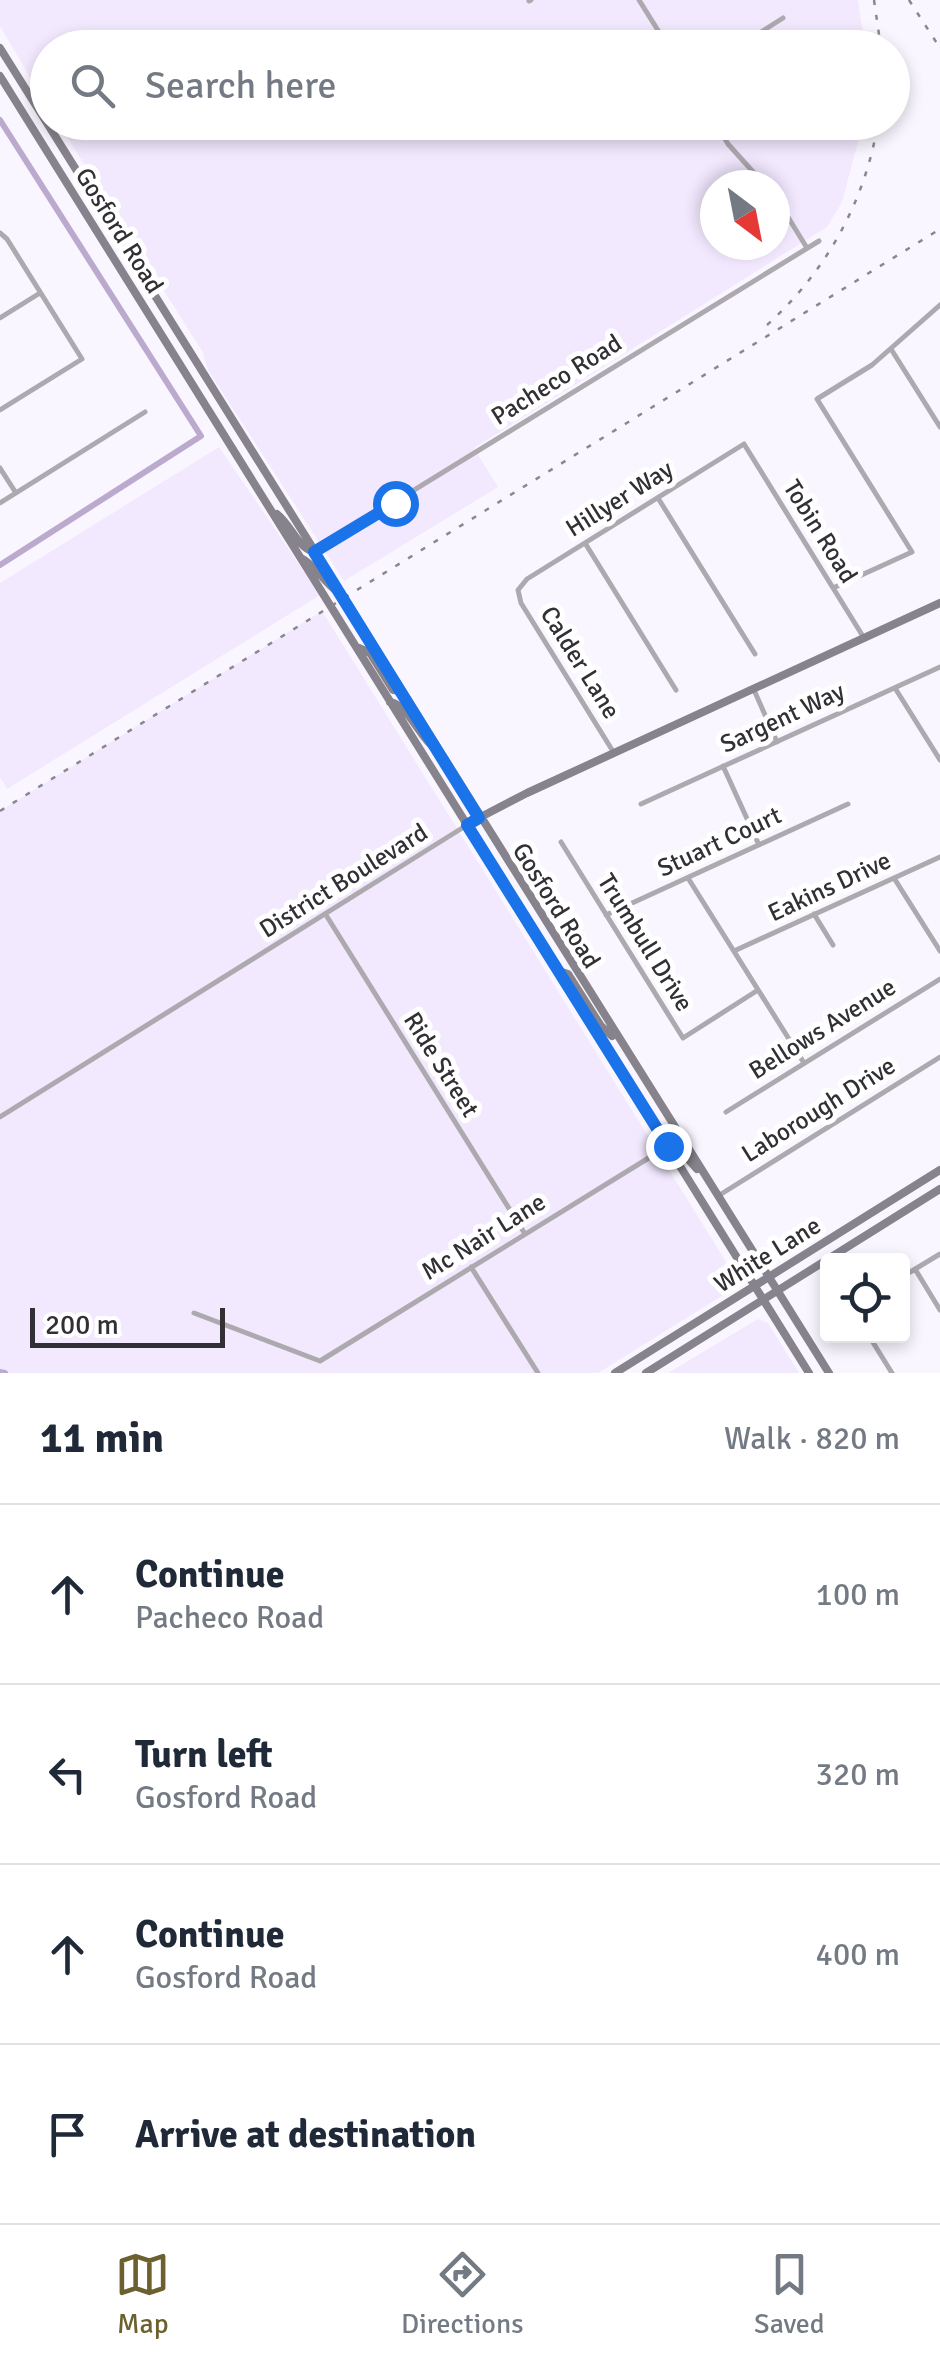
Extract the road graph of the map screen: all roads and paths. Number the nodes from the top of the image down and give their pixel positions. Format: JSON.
{"nodes":[{"id":1,"x":640,"y":0,"type":"edge"},
{"id":2,"x":783,"y":18,"type":"dead end"},
{"id":3,"x":658,"y":30,"type":"edge"},
{"id":4,"x":764,"y":30,"type":"edge"},
{"id":5,"x":0,"y":48,"type":"edge"},
{"id":6,"x":0,"y":76,"type":"edge"},
{"id":7,"x":30,"y":96,"type":"edge"},
{"id":8,"x":30,"y":124,"type":"edge"},
{"id":9,"x":40,"y":140,"type":"edge"},
{"id":10,"x":57,"y":140,"type":"edge"},
{"id":11,"x":726,"y":140,"type":"edge"},
{"id":12,"x":751,"y":170,"type":"edge"},
{"id":13,"x":790,"y":220,"type":"edge"},
{"id":14,"x":0,"y":233,"type":"edge"},
{"id":15,"x":820,"y":240,"type":"dead end"},
{"id":16,"x":807,"y":248,"type":"junction"},
{"id":17,"x":40,"y":293,"type":"junction"},
{"id":18,"x":940,"y":305,"type":"edge"},
{"id":19,"x":0,"y":318,"type":"edge"},
{"id":20,"x":891,"y":349,"type":"junction"},
{"id":21,"x":0,"y":410,"type":"edge"},
{"id":22,"x":145,"y":412,"type":"dead end"},
{"id":23,"x":940,"y":428,"type":"edge"},
{"id":24,"x":744,"y":444,"type":"joint"},
{"id":25,"x":0,"y":468,"type":"edge"},
{"id":26,"x":16,"y":493,"type":"junction"},
{"id":27,"x":658,"y":498,"type":"junction"},
{"id":28,"x":0,"y":503,"type":"edge"},
{"id":29,"x":270,"y":508,"type":"junction"},
{"id":30,"x":585,"y":543,"type":"junction"},
{"id":31,"x":314,"y":552,"type":"junction"},
{"id":32,"x":300,"y":557,"type":"junction"},
{"id":33,"x":833,"y":588,"type":"junction"},
{"id":34,"x":518,"y":590,"type":"joint"},
{"id":35,"x":341,"y":594,"type":"junction"},
{"id":36,"x":940,"y":604,"type":"edge"},
{"id":37,"x":864,"y":638,"type":"junction"},
{"id":38,"x":356,"y":646,"type":"junction"},
{"id":39,"x":755,"y":654,"type":"dead end"},
{"id":40,"x":940,"y":667,"type":"edge"},
{"id":41,"x":895,"y":688,"type":"junction"},
{"id":42,"x":753,"y":689,"type":"junction"},
{"id":43,"x":676,"y":690,"type":"dead end"},
{"id":44,"x":402,"y":691,"type":"junction"},
{"id":45,"x":390,"y":702,"type":"junction"},
{"id":46,"x":777,"y":742,"type":"junction"},
{"id":47,"x":439,"y":752,"type":"junction"},
{"id":48,"x":614,"y":753,"type":"junction"},
{"id":49,"x":940,"y":760,"type":"edge"},
{"id":50,"x":723,"y":766,"type":"junction"},
{"id":51,"x":641,"y":804,"type":"dead end"},
{"id":52,"x":848,"y":804,"type":"dead end"},
{"id":53,"x":479,"y":818,"type":"junction"},
{"id":54,"x":467,"y":825,"type":"junction"},
{"id":55,"x":561,"y":842,"type":"dead end"},
{"id":56,"x":759,"y":845,"type":"junction"},
{"id":57,"x":940,"y":857,"type":"edge"},
{"id":58,"x":688,"y":878,"type":"junction"},
{"id":59,"x":894,"y":878,"type":"junction"},
{"id":60,"x":814,"y":914,"type":"junction"},
{"id":61,"x":326,"y":915,"type":"junction"},
{"id":62,"x":606,"y":915,"type":"junction"},
{"id":63,"x":833,"y":944,"type":"dead end"},
{"id":64,"x":734,"y":951,"type":"junction"},
{"id":65,"x":940,"y":951,"type":"edge"},
{"id":66,"x":559,"y":971,"type":"junction"},
{"id":67,"x":940,"y":978,"type":"edge"},
{"id":68,"x":758,"y":990,"type":"junction"},
{"id":69,"x":622,"y":1046,"type":"junction"},
{"id":70,"x":940,"y":1057,"type":"edge"},
{"id":71,"x":804,"y":1064,"type":"junction"},
{"id":72,"x":726,"y":1112,"type":"dead end"},
{"id":73,"x":0,"y":1117,"type":"edge"},
{"id":74,"x":668,"y":1146,"type":"junction"},
{"id":75,"x":940,"y":1170,"type":"edge"},
{"id":76,"x":940,"y":1189,"type":"edge"},
{"id":77,"x":715,"y":1192,"type":"junction"},
{"id":78,"x":525,"y":1234,"type":"junction"},
{"id":79,"x":940,"y":1254,"type":"edge"},
{"id":80,"x":471,"y":1267,"type":"junction"},
{"id":81,"x":915,"y":1270,"type":"junction"},
{"id":82,"x":910,"y":1273,"type":"edge"},
{"id":83,"x":770,"y":1276,"type":"junction"},
{"id":84,"x":756,"y":1284,"type":"junction"},
{"id":85,"x":780,"y":1291,"type":"junction"},
{"id":86,"x":765,"y":1301,"type":"junction"},
{"id":87,"x":940,"y":1310,"type":"edge"},
{"id":88,"x":194,"y":1313,"type":"dead end"},
{"id":89,"x":873,"y":1343,"type":"edge"},
{"id":90,"x":538,"y":1373,"type":"edge"},
{"id":91,"x":615,"y":1373,"type":"edge"},
{"id":92,"x":646,"y":1373,"type":"edge"},
{"id":93,"x":809,"y":1373,"type":"edge"},
{"id":94,"x":829,"y":1373,"type":"edge"},
{"id":95,"x":892,"y":1373,"type":"edge"}],
"edges":[{"from":1,"to":3,"type":"street"},
{"from":2,"to":4,"type":"street"},
{"from":5,"to":7,"type":"main road","name":"Gosford Road"},
{"from":6,"to":8,"type":"main road","name":"Gosford Road"},
{"from":9,"to":29,"type":"main road","name":"Gosford Road"},
{"from":10,"to":31,"type":"main road","name":"Gosford Road"},
{"from":11,"to":12,"type":"street"},
{"from":13,"to":16,"type":"street"},
{"from":14,"to":17,"type":"street"},
{"from":15,"to":16,"type":"street","name":"Pacheco Road"},
{"from":16,"to":31,"type":"street","name":"Pacheco Road"},
{"from":17,"to":19,"type":"street"},
{"from":17,"to":21,"type":"street"},
{"from":18,"to":20,"type":"street"},
{"from":20,"to":23,"type":"street"},
{"from":20,"to":33,"type":"street"},
{"from":22,"to":26,"type":"street"},
{"from":24,"to":27,"type":"street","name":"Hillyer Way"},
{"from":24,"to":33,"type":"street","name":"Tobin Road"},
{"from":25,"to":26,"type":"street"},
{"from":26,"to":28,"type":"street"},
{"from":27,"to":30,"type":"street","name":"Hillyer Way"},
{"from":27,"to":39,"type":"street"},
{"from":29,"to":31,"type":"main road"},
{"from":29,"to":32,"type":"main road","name":"Gosford Road"},
{"from":30,"to":34,"type":"street","name":"Hillyer Way"},
{"from":30,"to":43,"type":"street"},
{"from":31,"to":35,"type":"main road","name":"Gosford Road"},
{"from":32,"to":35,"type":"main road"},
{"from":32,"to":38,"type":"main road","name":"Gosford Road"},
{"from":33,"to":37,"type":"street","name":"Tobin Road"},
{"from":34,"to":48,"type":"street","name":"Calder Lane"},
{"from":35,"to":44,"type":"main road","name":"Gosford Road"},
{"from":36,"to":37,"type":"main road","name":"District Boulevard"},
{"from":37,"to":42,"type":"main road","name":"District Boulevard"},
{"from":38,"to":44,"type":"main road"},
{"from":38,"to":45,"type":"main road","name":"Gosford Road"},
{"from":40,"to":41,"type":"street","name":"Sargent Way"},
{"from":41,"to":46,"type":"street","name":"Sargent Way"},
{"from":41,"to":49,"type":"street"},
{"from":42,"to":46,"type":"street"},
{"from":42,"to":48,"type":"main road","name":"District Boulevard"},
{"from":44,"to":47,"type":"main road","name":"Gosford Road"},
{"from":45,"to":47,"type":"main road"},
{"from":45,"to":54,"type":"main road","name":"Gosford Road"},
{"from":46,"to":50,"type":"street","name":"Sargent Way"},
{"from":47,"to":53,"type":"main road","name":"Gosford Road"},
{"from":48,"to":53,"type":"main road","name":"District Boulevard"},
{"from":50,"to":51,"type":"street","name":"Sargent Way"},
{"from":50,"to":56,"type":"street"},
{"from":52,"to":56,"type":"street","name":"Stuart Court"},
{"from":53,"to":54,"type":"main road","name":"District Boulevard"},
{"from":53,"to":69,"type":"main road","name":"Gosford Road"},
{"from":54,"to":61,"type":"street","name":"District Boulevard"},
{"from":54,"to":66,"type":"main road","name":"Gosford Road"},
{"from":55,"to":62,"type":"street","name":"Trumbull Drive"},
{"from":56,"to":58,"type":"street","name":"Stuart Court"},
{"from":57,"to":59,"type":"street","name":"Eakins Drive"},
{"from":58,"to":62,"type":"street","name":"Stuart Court"},
{"from":58,"to":64,"type":"street"},
{"from":59,"to":60,"type":"street","name":"Eakins Drive"},
{"from":59,"to":65,"type":"street"},
{"from":60,"to":63,"type":"street"},
{"from":60,"to":64,"type":"street","name":"Eakins Drive"},
{"from":61,"to":73,"type":"street","name":"District Boulevard"},
{"from":61,"to":78,"type":"street","name":"Ride Street"},
{"from":62,"to":68,"type":"street","name":"Trumbull Drive"},
{"from":64,"to":68,"type":"street"},
{"from":66,"to":69,"type":"main road"},
{"from":66,"to":74,"type":"main road","name":"Gosford Road"},
{"from":67,"to":71,"type":"street","name":"Bellows Avenue"},
{"from":68,"to":71,"type":"street"},
{"from":69,"to":77,"type":"main road","name":"Gosford Road"},
{"from":70,"to":77,"type":"street","name":"Laborough Drive"},
{"from":71,"to":72,"type":"street","name":"Bellows Avenue"},
{"from":74,"to":77,"type":"main road"},
{"from":74,"to":78,"type":"street","name":"Mc Nair Lane"},
{"from":74,"to":84,"type":"main road","name":"Gosford Road"},
{"from":75,"to":83,"type":"main road","name":"White Lane"},
{"from":76,"to":85,"type":"main road","name":"White Lane"},
{"from":77,"to":83,"type":"main road","name":"Gosford Road"},
{"from":78,"to":80,"type":"street","name":"Mc Nair Lane"},
{"from":79,"to":81,"type":"street"},
{"from":80,"to":88,"type":"street","name":"Mc Nair Lane"},
{"from":80,"to":90,"type":"street"},
{"from":81,"to":82,"type":"street"},
{"from":81,"to":87,"type":"street"},
{"from":83,"to":84,"type":"main road","name":"White Lane"},
{"from":83,"to":85,"type":"main road","name":"Gosford Road"},
{"from":84,"to":86,"type":"main road","name":"Gosford Road"},
{"from":84,"to":91,"type":"main road","name":"White Lane"},
{"from":85,"to":86,"type":"main road","name":"White Lane"},
{"from":85,"to":94,"type":"main road","name":"Gosford Road"},
{"from":86,"to":92,"type":"main road","name":"White Lane"},
{"from":86,"to":93,"type":"main road","name":"Gosford Road"},
{"from":89,"to":95,"type":"street"}]}
